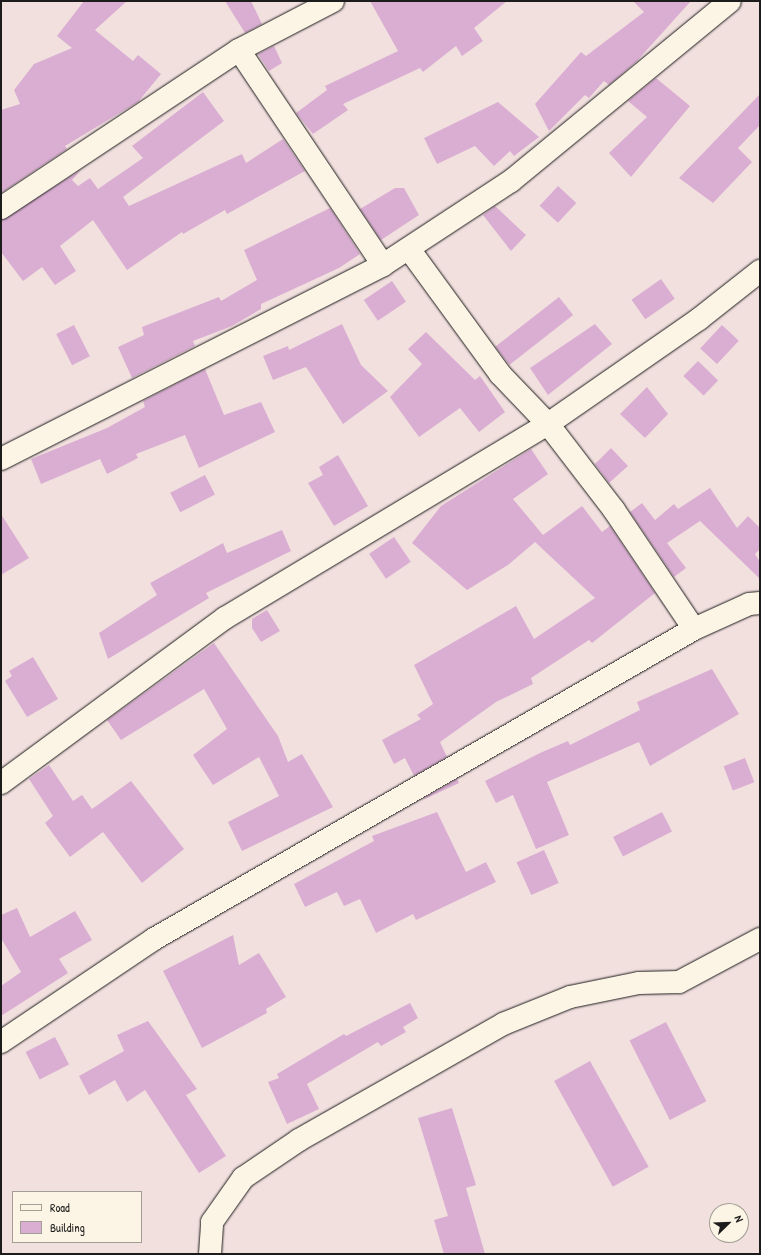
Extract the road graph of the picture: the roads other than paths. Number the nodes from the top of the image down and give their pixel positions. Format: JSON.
{"nodes":[{"id":1,"x":332,"y":1,"type":"edge"},
{"id":2,"x":730,"y":1,"type":"edge"},
{"id":3,"x":239,"y":50,"type":"junction"},
{"id":4,"x":1,"y":208,"type":"edge"},
{"id":5,"x":409,"y":249,"type":"junction"},
{"id":6,"x":383,"y":265,"type":"junction"},
{"id":7,"x":760,"y":271,"type":"edge"},
{"id":8,"x":548,"y":424,"type":"junction"},
{"id":9,"x":1,"y":460,"type":"edge"},
{"id":10,"x":760,"y":603,"type":"edge"},
{"id":11,"x":694,"y":629,"type":"junction"},
{"id":12,"x":1,"y":783,"type":"edge"},
{"id":13,"x":760,"y":939,"type":"edge"},
{"id":14,"x":1,"y":1042,"type":"edge"},
{"id":15,"x":210,"y":1254,"type":"edge"}],
"edges":[{"from":1,"to":3,"type":"street"},
{"from":2,"to":5,"type":"street"},
{"from":3,"to":4,"type":"street"},
{"from":3,"to":6,"type":"street"},
{"from":5,"to":6,"type":"street"},
{"from":5,"to":8,"type":"street"},
{"from":6,"to":9,"type":"street"},
{"from":7,"to":8,"type":"street"},
{"from":8,"to":11,"type":"street"},
{"from":8,"to":12,"type":"street"},
{"from":10,"to":11,"type":"street"},
{"from":11,"to":14,"type":"street"},
{"from":13,"to":15,"type":"street"}]}
